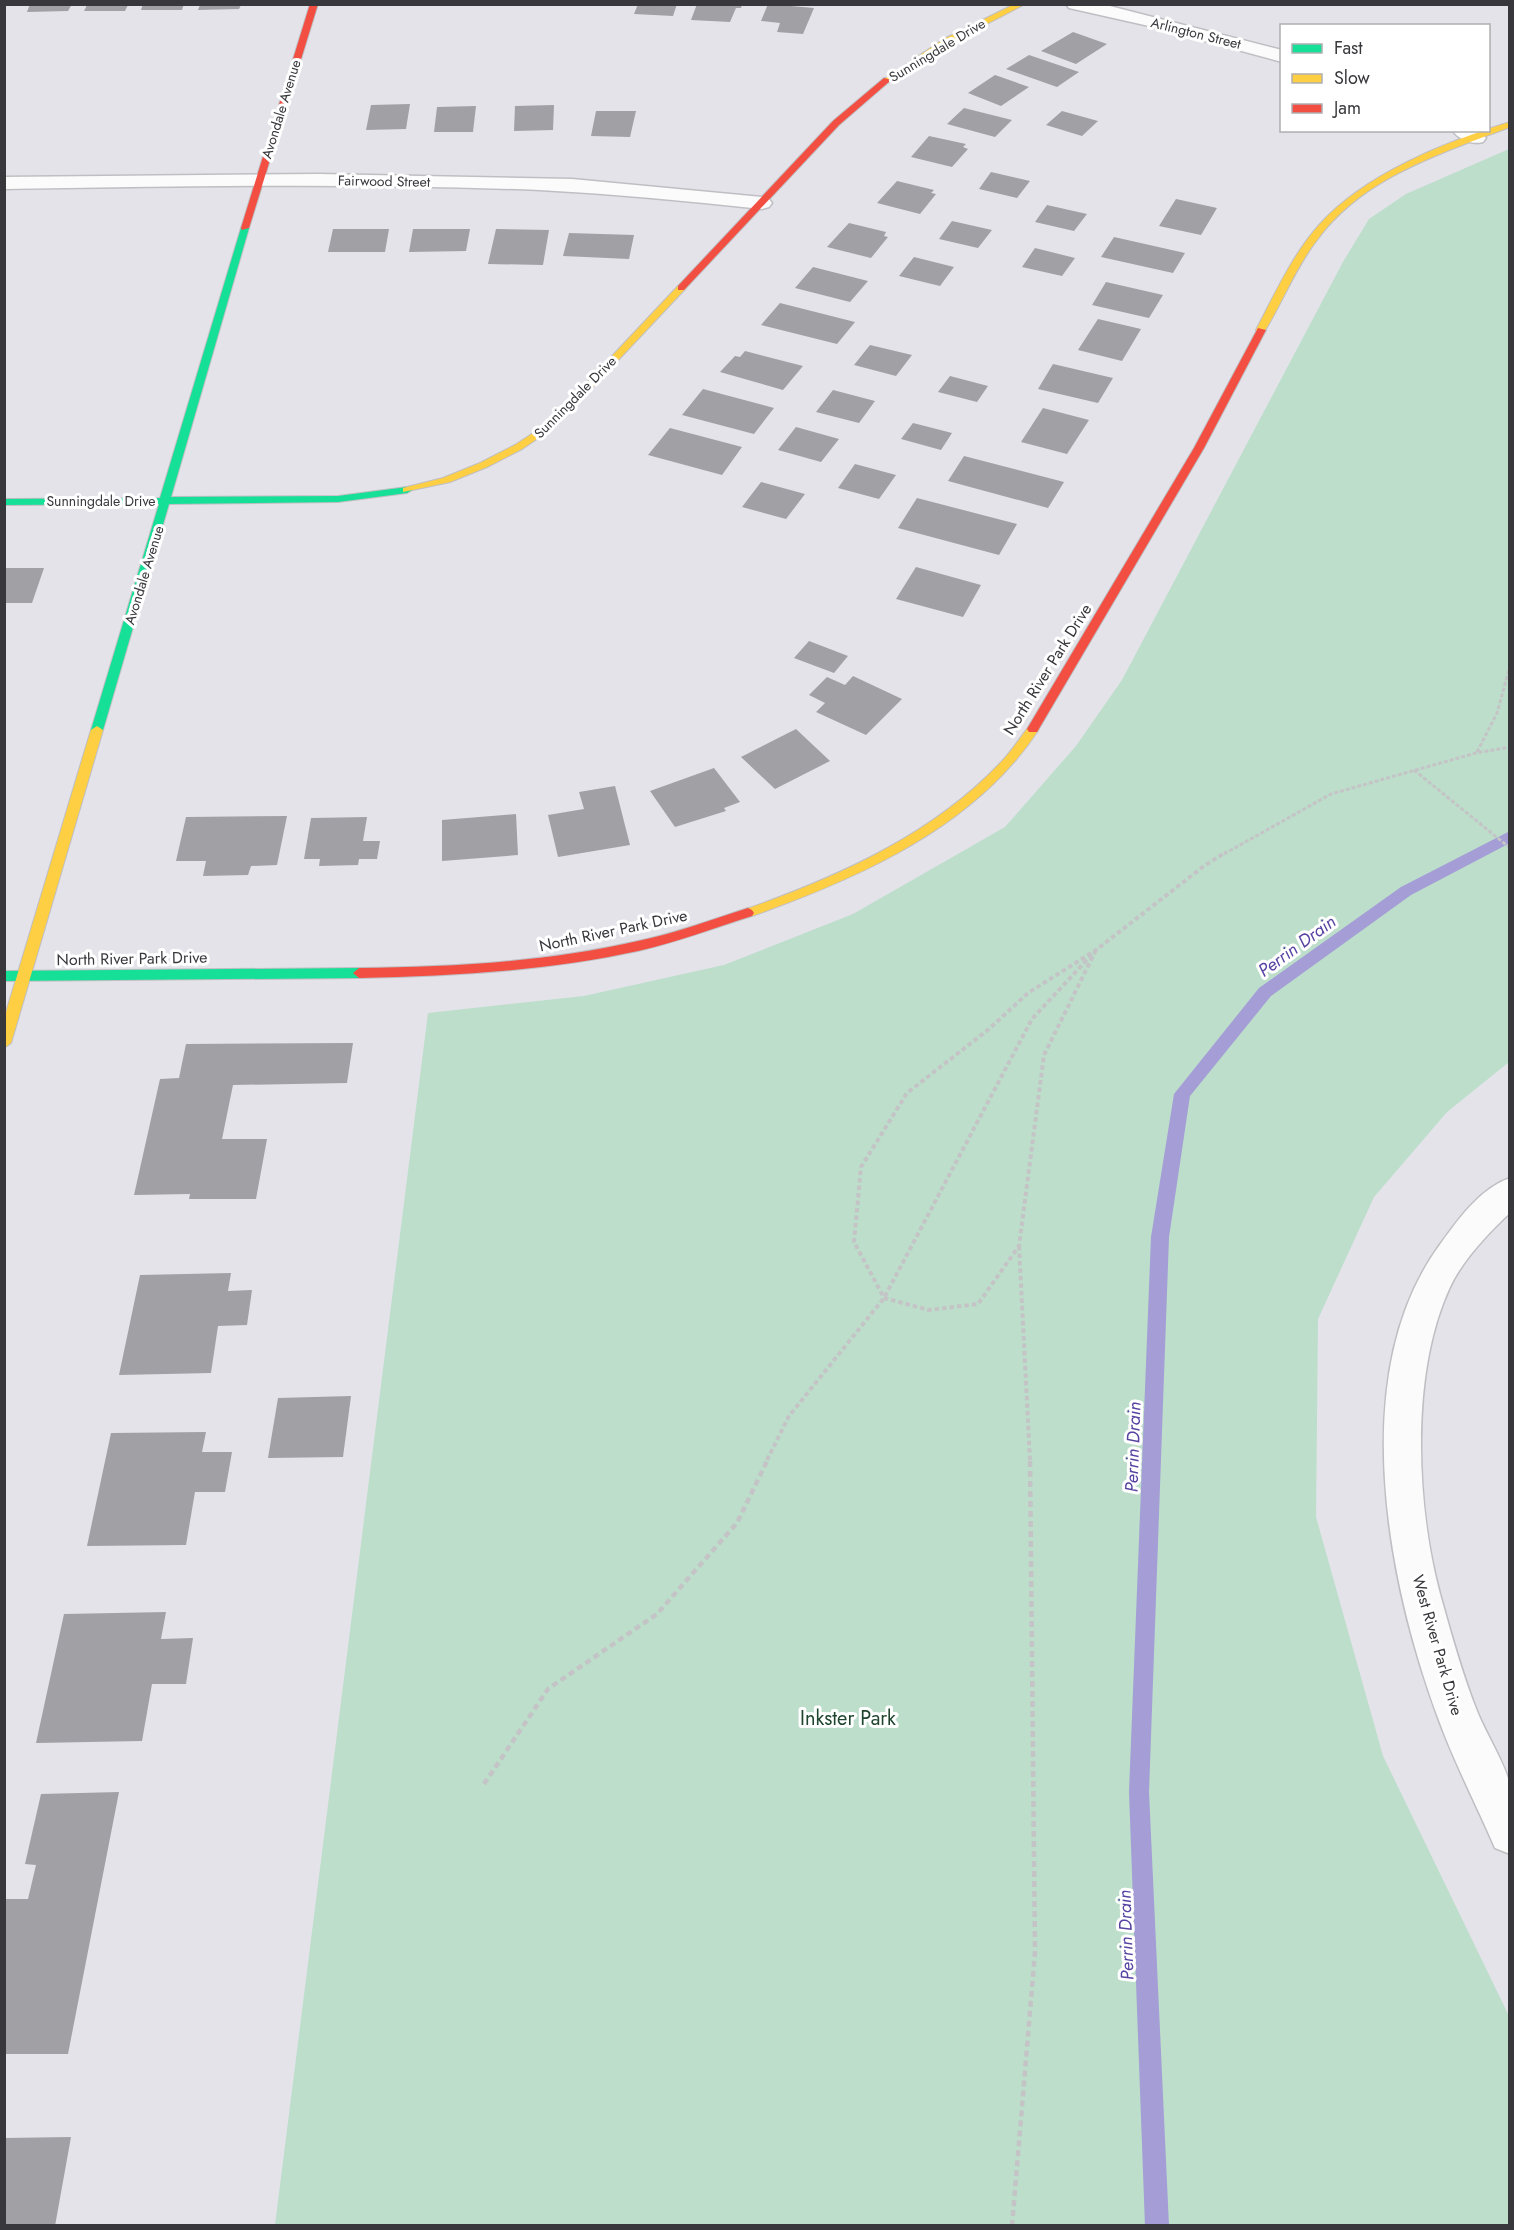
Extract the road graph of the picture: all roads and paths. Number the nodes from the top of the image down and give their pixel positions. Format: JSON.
{"nodes":[{"id":1,"x":314,"y":4,"type":"edge"},
{"id":2,"x":1022,"y":4,"type":"edge"},
{"id":3,"x":1075,"y":4,"type":"edge"},
{"id":4,"x":1280,"y":56,"type":"edge"},
{"id":5,"x":1509,"y":124,"type":"edge"},
{"id":6,"x":1490,"y":129,"type":"edge"},
{"id":7,"x":1469,"y":134,"type":"edge"},
{"id":8,"x":259,"y":180,"type":"junction"},
{"id":9,"x":4,"y":183,"type":"edge"},
{"id":10,"x":762,"y":202,"type":"junction"},
{"id":11,"x":166,"y":501,"type":"junction"},
{"id":12,"x":4,"y":502,"type":"edge"},
{"id":13,"x":1509,"y":666,"type":"edge"},
{"id":14,"x":1509,"y":747,"type":"edge"},
{"id":15,"x":1476,"y":753,"type":"junction"},
{"id":16,"x":1414,"y":770,"type":"junction"},
{"id":17,"x":1509,"y":848,"type":"edge"},
{"id":18,"x":1096,"y":950,"type":"junction"},
{"id":19,"x":4,"y":976,"type":"edge"},
{"id":20,"x":24,"y":976,"type":"junction"},
{"id":21,"x":4,"y":1043,"type":"edge"},
{"id":22,"x":1509,"y":1192,"type":"edge"},
{"id":23,"x":1019,"y":1246,"type":"junction"},
{"id":24,"x":884,"y":1298,"type":"junction"},
{"id":25,"x":484,"y":1784,"type":"dead end"},
{"id":26,"x":1509,"y":1833,"type":"edge"},
{"id":27,"x":1012,"y":2226,"type":"edge"}],
"edges":[{"from":1,"to":8,"type":"street","name":"Avondale Avenue"},
{"from":2,"to":10,"type":"street","name":"Sunningdale Drive"},
{"from":3,"to":4,"type":"street","name":"Arlington Street"},
{"from":5,"to":6,"type":"street","name":"North River Park Drive"},
{"from":7,"to":20,"type":"street","name":"North River Park Drive"},
{"from":8,"to":9,"type":"street","name":"Fairwood Street"},
{"from":8,"to":10,"type":"street","name":"Fairwood Street"},
{"from":8,"to":11,"type":"street","name":"Avondale Avenue"},
{"from":10,"to":11,"type":"street","name":"Sunningdale Drive"},
{"from":11,"to":12,"type":"street","name":"Sunningdale Drive"},
{"from":11,"to":20,"type":"street","name":"Avondale Avenue"},
{"from":13,"to":15,"type":"path"},
{"from":14,"to":15,"type":"path"},
{"from":15,"to":16,"type":"path"},
{"from":16,"to":17,"type":"path"},
{"from":16,"to":18,"type":"path"},
{"from":18,"to":23,"type":"path"},
{"from":18,"to":24,"type":"path"},
{"from":18,"to":24,"type":"path"},
{"from":19,"to":20,"type":"street","name":"North River Park Drive"},
{"from":20,"to":21,"type":"street","name":"Avondale Avenue"},
{"from":22,"to":26,"type":"street","name":"West River Park Drive"},
{"from":23,"to":24,"type":"path"},
{"from":23,"to":27,"type":"path"},
{"from":24,"to":25,"type":"path"}]}
